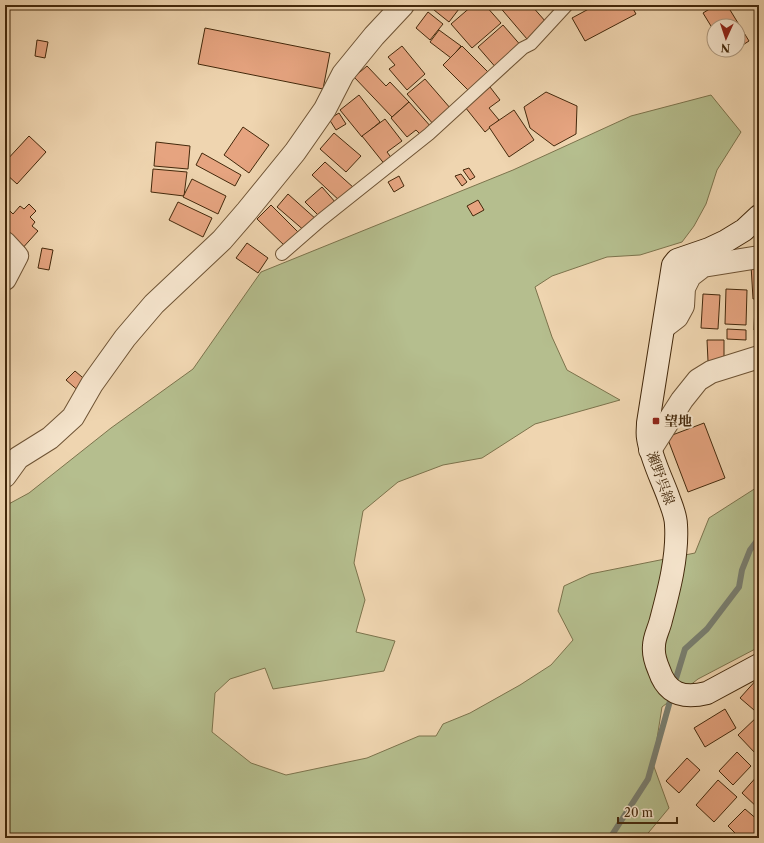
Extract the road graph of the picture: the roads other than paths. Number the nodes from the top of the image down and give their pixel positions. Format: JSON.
{"nodes":[{"id":1,"x":403,"y":5,"type":"edge"},
{"id":2,"x":567,"y":5,"type":"edge"},
{"id":3,"x":759,"y":216,"type":"edge"},
{"id":4,"x":5,"y":243,"type":"edge"},
{"id":5,"x":282,"y":254,"type":"dead end"},
{"id":6,"x":759,"y":257,"type":"edge"},
{"id":7,"x":5,"y":279,"type":"edge"},
{"id":8,"x":664,"y":326,"type":"junction"},
{"id":9,"x":759,"y":357,"type":"edge"},
{"id":10,"x":650,"y":450,"type":"junction"},
{"id":11,"x":5,"y":476,"type":"edge"},
{"id":12,"x":759,"y":665,"type":"edge"}],
"edges":[{"from":1,"to":11,"type":"street"},
{"from":2,"to":5,"type":"lane"},
{"from":3,"to":8,"type":"street","name":"瀬野呉線"},
{"from":4,"to":7,"type":"street"},
{"from":6,"to":8,"type":"street"},
{"from":8,"to":10,"type":"street","name":"瀬野呉線"},
{"from":9,"to":10,"type":"street"},
{"from":10,"to":12,"type":"street","name":"瀬野呉線"}]}
